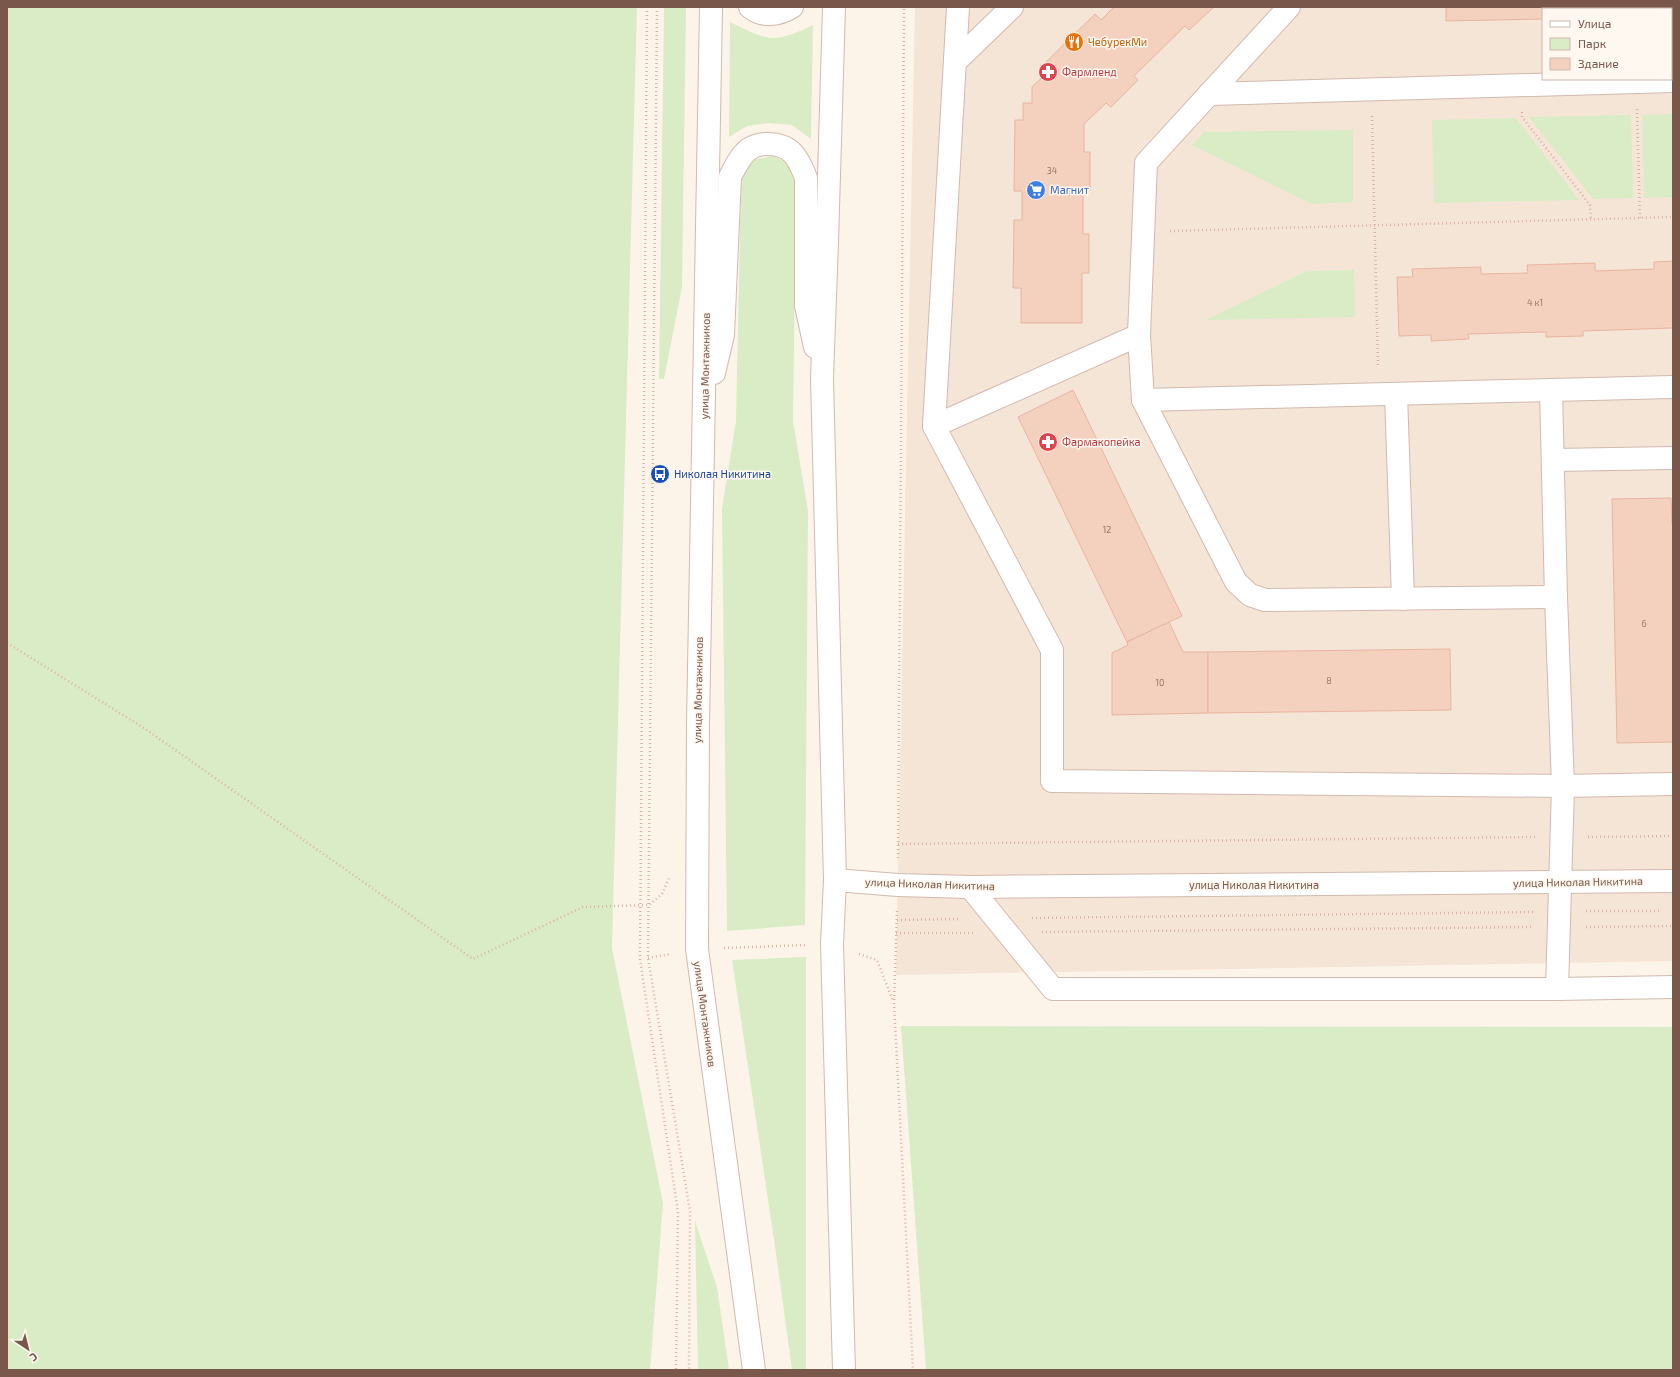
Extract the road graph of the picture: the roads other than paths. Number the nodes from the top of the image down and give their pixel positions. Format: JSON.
{"nodes":[{"id":1,"x":711,"y":7,"type":"edge"},
{"id":2,"x":750,"y":7,"type":"edge"},
{"id":3,"x":792,"y":7,"type":"edge"},
{"id":4,"x":834,"y":7,"type":"edge"},
{"id":5,"x":958,"y":7,"type":"edge"},
{"id":6,"x":1012,"y":7,"type":"edge"},
{"id":7,"x":1289,"y":7,"type":"edge"},
{"id":8,"x":956,"y":62,"type":"junction"},
{"id":9,"x":1673,"y":81,"type":"edge"},
{"id":10,"x":1209,"y":94,"type":"junction"},
{"id":11,"x":1139,"y":335,"type":"junction"},
{"id":12,"x":822,"y":378,"type":"junction"},
{"id":13,"x":1673,"y":387,"type":"edge"},
{"id":14,"x":1551,"y":390,"type":"junction"},
{"id":15,"x":1387,"y":394,"type":"junction"},
{"id":16,"x":1143,"y":400,"type":"junction"},
{"id":17,"x":704,"y":412,"type":"junction"},
{"id":18,"x":934,"y":426,"type":"junction"},
{"id":19,"x":1673,"y":458,"type":"edge"},
{"id":20,"x":1553,"y":460,"type":"junction"},
{"id":21,"x":1556,"y":597,"type":"junction"},
{"id":22,"x":1403,"y":599,"type":"junction"},
{"id":23,"x":1673,"y":784,"type":"edge"},
{"id":24,"x":1562,"y":786,"type":"junction"},
{"id":25,"x":835,"y":880,"type":"junction"},
{"id":26,"x":1673,"y":881,"type":"edge"},
{"id":27,"x":1560,"y":882,"type":"junction"},
{"id":28,"x":970,"y":887,"type":"junction"},
{"id":29,"x":1673,"y":987,"type":"edge"},
{"id":30,"x":1557,"y":989,"type":"junction"},
{"id":31,"x":754,"y":1370,"type":"edge"},
{"id":32,"x":844,"y":1370,"type":"edge"}],
"edges":[{"from":1,"to":17,"type":"street","name":"улица Монтажников"},
{"from":2,"to":3,"type":"street"},
{"from":4,"to":12,"type":"street"},
{"from":5,"to":8,"type":"street"},
{"from":6,"to":8,"type":"street"},
{"from":7,"to":10,"type":"street"},
{"from":8,"to":18,"type":"street"},
{"from":9,"to":10,"type":"street"},
{"from":10,"to":11,"type":"street"},
{"from":11,"to":16,"type":"street"},
{"from":11,"to":18,"type":"street"},
{"from":12,"to":17,"type":"street"},
{"from":12,"to":25,"type":"street"},
{"from":13,"to":14,"type":"street"},
{"from":14,"to":15,"type":"street"},
{"from":14,"to":20,"type":"street"},
{"from":15,"to":16,"type":"street"},
{"from":15,"to":22,"type":"street"},
{"from":16,"to":22,"type":"street"},
{"from":17,"to":31,"type":"street","name":"улица Монтажников"},
{"from":18,"to":24,"type":"street"},
{"from":19,"to":20,"type":"street"},
{"from":20,"to":21,"type":"street"},
{"from":21,"to":22,"type":"street"},
{"from":21,"to":24,"type":"street"},
{"from":23,"to":24,"type":"street"},
{"from":24,"to":27,"type":"street"},
{"from":25,"to":28,"type":"street","name":"улица Николая Никитина"},
{"from":25,"to":32,"type":"street"},
{"from":26,"to":27,"type":"street","name":"улица Николая Никитина"},
{"from":27,"to":28,"type":"street","name":"улица Николая Никитина"},
{"from":27,"to":30,"type":"street"},
{"from":28,"to":30,"type":"street"},
{"from":29,"to":30,"type":"street"}]}
